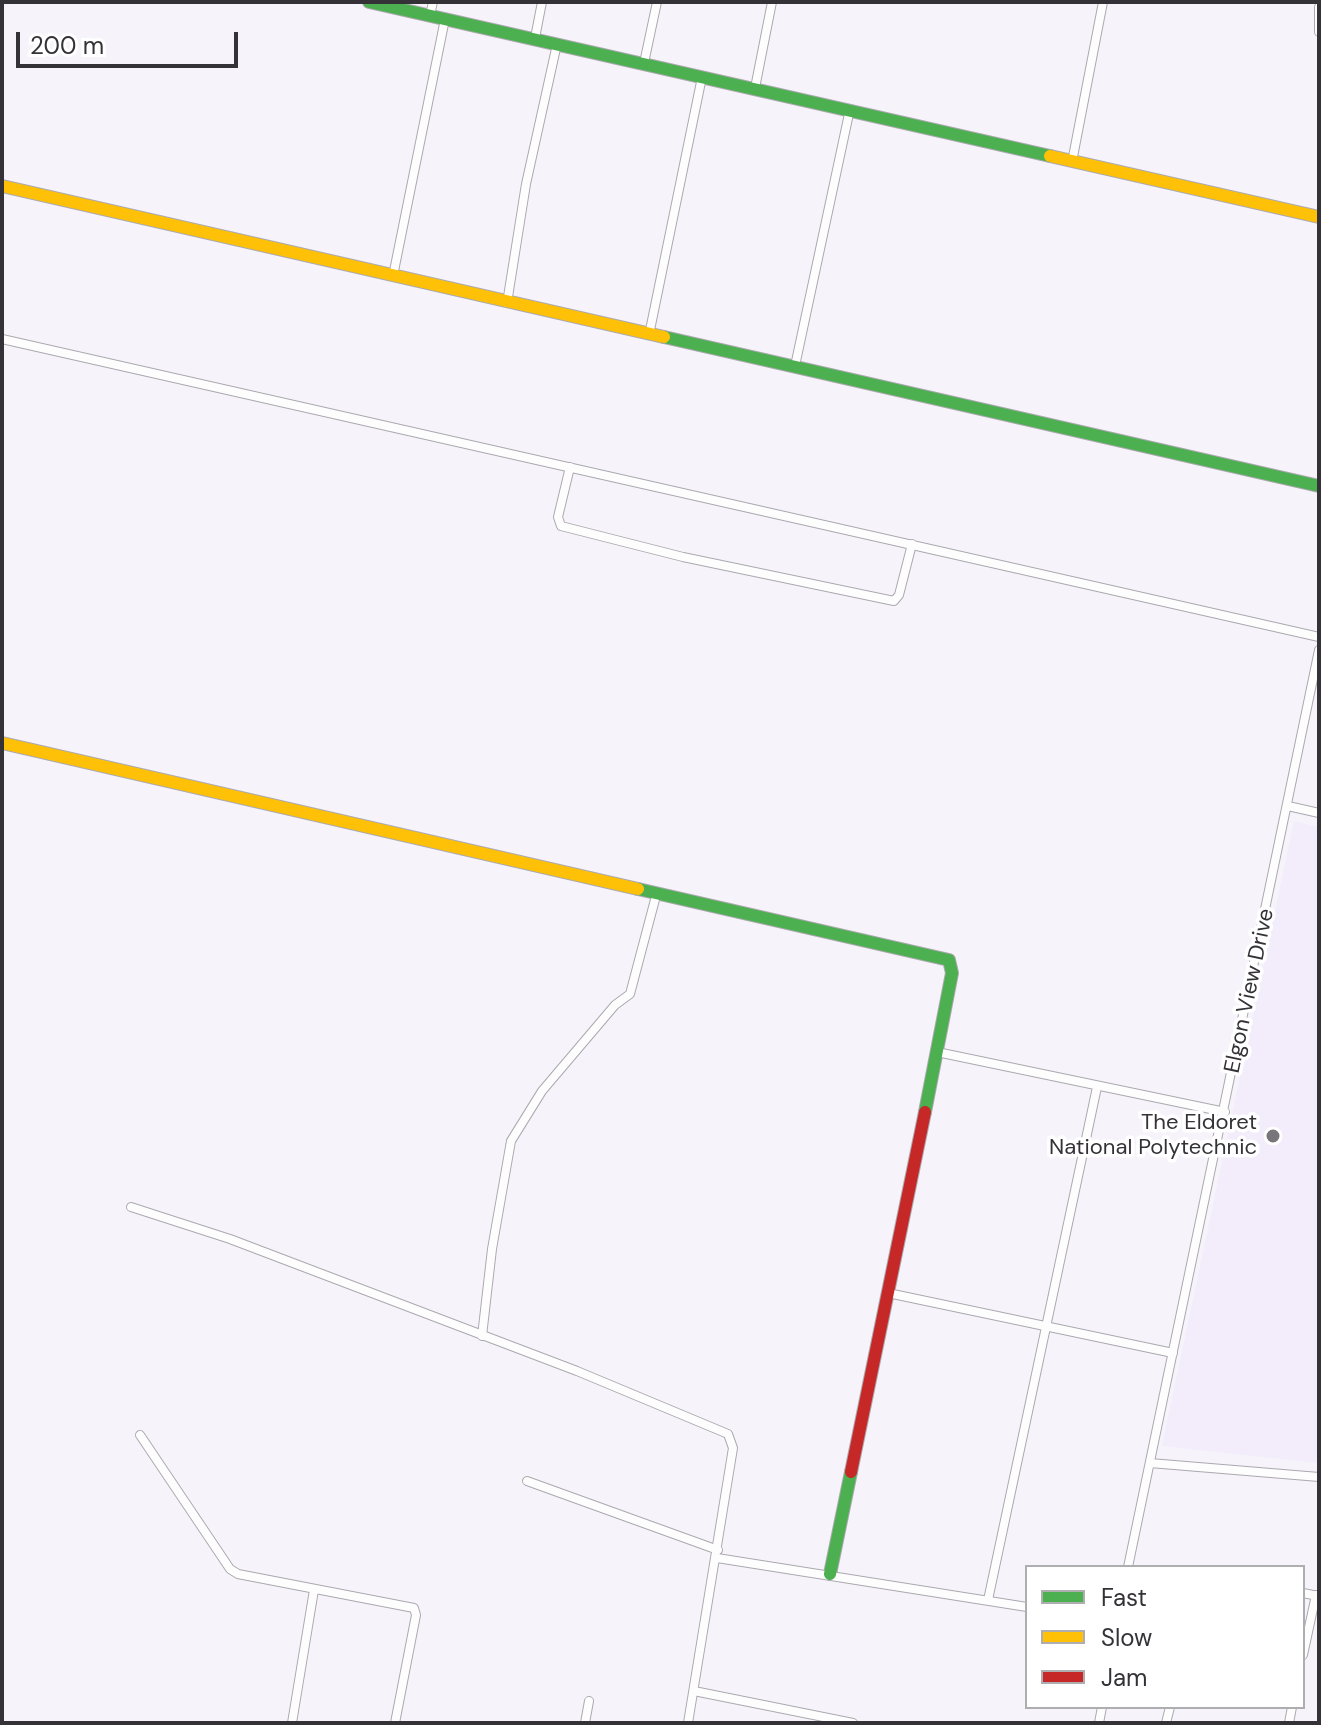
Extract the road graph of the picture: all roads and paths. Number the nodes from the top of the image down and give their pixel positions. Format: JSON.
{"nodes":[{"id":1,"x":369,"y":2,"type":"edge"},
{"id":2,"x":542,"y":2,"type":"edge"},
{"id":3,"x":657,"y":2,"type":"edge"},
{"id":4,"x":772,"y":2,"type":"edge"},
{"id":5,"x":1103,"y":2,"type":"edge"},
{"id":6,"x":1319,"y":7,"type":"edge"},
{"id":7,"x":432,"y":9,"type":"edge"},
{"id":8,"x":445,"y":19,"type":"junction"},
{"id":9,"x":1319,"y":32,"type":"edge"},
{"id":10,"x":535,"y":38,"type":"junction"},
{"id":11,"x":557,"y":44,"type":"junction"},
{"id":12,"x":644,"y":63,"type":"junction"},
{"id":13,"x":702,"y":77,"type":"junction"},
{"id":14,"x":755,"y":88,"type":"junction"},
{"id":15,"x":850,"y":109,"type":"junction"},
{"id":16,"x":1072,"y":162,"type":"junction"},
{"id":17,"x":2,"y":186,"type":"edge"},
{"id":18,"x":1319,"y":217,"type":"edge"},
{"id":19,"x":393,"y":277,"type":"junction"},
{"id":20,"x":507,"y":303,"type":"junction"},
{"id":21,"x":649,"y":335,"type":"junction"},
{"id":22,"x":2,"y":339,"type":"edge"},
{"id":23,"x":795,"y":366,"type":"junction"},
{"id":24,"x":570,"y":467,"type":"junction"},
{"id":25,"x":1319,"y":486,"type":"edge"},
{"id":26,"x":912,"y":544,"type":"junction"},
{"id":27,"x":1319,"y":637,"type":"edge"},
{"id":28,"x":1319,"y":650,"type":"edge"},
{"id":29,"x":2,"y":743,"type":"edge"},
{"id":30,"x":1288,"y":806,"type":"junction"},
{"id":31,"x":1319,"y":813,"type":"edge"},
{"id":32,"x":657,"y":891,"type":"junction"},
{"id":33,"x":937,"y":1052,"type":"junction"},
{"id":34,"x":1097,"y":1087,"type":"junction"},
{"id":35,"x":1225,"y":1112,"type":"junction"},
{"id":36,"x":131,"y":1207,"type":"dead end"},
{"id":37,"x":888,"y":1293,"type":"junction"},
{"id":38,"x":1047,"y":1328,"type":"junction"},
{"id":39,"x":482,"y":1336,"type":"junction"},
{"id":40,"x":1173,"y":1353,"type":"junction"},
{"id":41,"x":140,"y":1435,"type":"dead end"},
{"id":42,"x":1150,"y":1463,"type":"junction"},
{"id":43,"x":1319,"y":1477,"type":"edge"},
{"id":44,"x":527,"y":1481,"type":"dead end"},
{"id":45,"x":717,"y":1554,"type":"junction"},
{"id":46,"x":1128,"y":1565,"type":"edge"},
{"id":47,"x":830,"y":1574,"type":"junction"},
{"id":48,"x":314,"y":1590,"type":"junction"},
{"id":49,"x":1317,"y":1596,"type":"edge"},
{"id":50,"x":988,"y":1600,"type":"junction"},
{"id":51,"x":1025,"y":1607,"type":"edge"},
{"id":52,"x":1305,"y":1647,"type":"edge"},
{"id":53,"x":694,"y":1691,"type":"junction"},
{"id":54,"x":589,"y":1701,"type":"dead end"},
{"id":55,"x":292,"y":1723,"type":"edge"},
{"id":56,"x":395,"y":1723,"type":"edge"},
{"id":57,"x":585,"y":1723,"type":"edge"},
{"id":58,"x":688,"y":1723,"type":"edge"},
{"id":59,"x":853,"y":1723,"type":"edge"}],
"edges":[{"from":1,"to":7,"type":"street"},
{"from":2,"to":10,"type":"street"},
{"from":3,"to":12,"type":"street"},
{"from":4,"to":14,"type":"street"},
{"from":5,"to":16,"type":"street"},
{"from":6,"to":9,"type":"street"},
{"from":7,"to":8,"type":"street"},
{"from":8,"to":10,"type":"street"},
{"from":8,"to":19,"type":"street"},
{"from":10,"to":11,"type":"street"},
{"from":11,"to":12,"type":"street"},
{"from":11,"to":20,"type":"street"},
{"from":12,"to":13,"type":"street"},
{"from":13,"to":14,"type":"street"},
{"from":13,"to":21,"type":"street"},
{"from":14,"to":15,"type":"street"},
{"from":15,"to":16,"type":"street"},
{"from":15,"to":23,"type":"street"},
{"from":16,"to":18,"type":"street"},
{"from":17,"to":19,"type":"street"},
{"from":19,"to":20,"type":"street"},
{"from":20,"to":21,"type":"street"},
{"from":21,"to":23,"type":"street"},
{"from":22,"to":24,"type":"street"},
{"from":23,"to":25,"type":"street"},
{"from":24,"to":26,"type":"street"},
{"from":24,"to":26,"type":"street"},
{"from":26,"to":27,"type":"street"},
{"from":28,"to":30,"type":"street","name":"Elgon View Drive"},
{"from":29,"to":32,"type":"street"},
{"from":30,"to":31,"type":"street"},
{"from":30,"to":35,"type":"street","name":"Elgon View Drive"},
{"from":32,"to":33,"type":"street"},
{"from":32,"to":39,"type":"street"},
{"from":33,"to":34,"type":"street"},
{"from":33,"to":37,"type":"street"},
{"from":34,"to":35,"type":"street"},
{"from":34,"to":38,"type":"street"},
{"from":35,"to":40,"type":"street","name":"Elgon View Drive"},
{"from":36,"to":39,"type":"street"},
{"from":37,"to":38,"type":"street"},
{"from":37,"to":47,"type":"street"},
{"from":38,"to":40,"type":"street"},
{"from":38,"to":50,"type":"street"},
{"from":39,"to":45,"type":"street"},
{"from":40,"to":42,"type":"street","name":"Elgon View Drive"},
{"from":41,"to":48,"type":"street"},
{"from":42,"to":43,"type":"street"},
{"from":42,"to":46,"type":"street","name":"Elgon View Drive"},
{"from":44,"to":45,"type":"street"},
{"from":45,"to":47,"type":"street"},
{"from":45,"to":53,"type":"street"},
{"from":47,"to":50,"type":"street"},
{"from":48,"to":55,"type":"street"},
{"from":48,"to":56,"type":"street"},
{"from":49,"to":52,"type":"street"},
{"from":50,"to":51,"type":"street"},
{"from":53,"to":58,"type":"street"},
{"from":53,"to":59,"type":"street"},
{"from":54,"to":57,"type":"street"}]}
